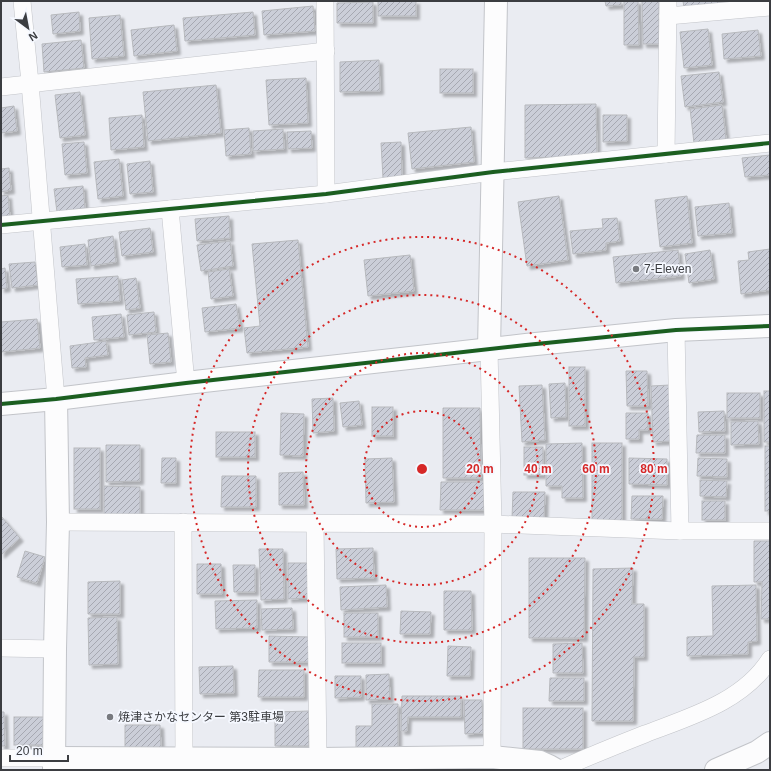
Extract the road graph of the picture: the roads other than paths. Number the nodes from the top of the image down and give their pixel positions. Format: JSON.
{"nodes":[{"id":1,"x":22,"y":1,"type":"edge"},
{"id":2,"x":325,"y":1,"type":"edge"},
{"id":3,"x":496,"y":1,"type":"edge"},
{"id":4,"x":770,"y":7,"type":"edge"},
{"id":5,"x":668,"y":8,"type":"edge"},
{"id":6,"x":326,"y":51,"type":"junction"},
{"id":7,"x":30,"y":83,"type":"junction"},
{"id":8,"x":1,"y":87,"type":"edge"},
{"id":9,"x":770,"y":144,"type":"edge"},
{"id":10,"x":666,"y":154,"type":"junction"},
{"id":11,"x":493,"y":172,"type":"junction"},
{"id":12,"x":326,"y":194,"type":"junction"},
{"id":13,"x":170,"y":209,"type":"junction"},
{"id":14,"x":41,"y":221,"type":"junction"},
{"id":15,"x":1,"y":225,"type":"edge"},
{"id":16,"x":770,"y":326,"type":"edge"},
{"id":17,"x":676,"y":330,"type":"junction"},
{"id":18,"x":489,"y":349,"type":"junction"},
{"id":19,"x":186,"y":383,"type":"junction"},
{"id":20,"x":56,"y":399,"type":"junction"},
{"id":21,"x":1,"y":404,"type":"edge"},
{"id":22,"x":58,"y":522,"type":"junction"},
{"id":23,"x":184,"y":522,"type":"junction"},
{"id":24,"x":315,"y":523,"type":"junction"},
{"id":25,"x":494,"y":524,"type":"junction"},
{"id":26,"x":680,"y":531,"type":"junction"},
{"id":27,"x":770,"y":531,"type":"edge"},
{"id":28,"x":1,"y":648,"type":"edge"},
{"id":29,"x":55,"y":649,"type":"junction"},
{"id":30,"x":770,"y":659,"type":"edge"},
{"id":31,"x":770,"y":743,"type":"edge"},
{"id":32,"x":492,"y":757,"type":"junction"},
{"id":33,"x":1,"y":758,"type":"edge"},
{"id":34,"x":184,"y":758,"type":"junction"},
{"id":35,"x":318,"y":759,"type":"junction"},
{"id":36,"x":54,"y":764,"type":"edge"},
{"id":37,"x":556,"y":770,"type":"edge"},
{"id":38,"x":560,"y":770,"type":"edge"},
{"id":39,"x":716,"y":770,"type":"edge"}],
"edges":[{"from":1,"to":7,"type":"street"},
{"from":2,"to":6,"type":"street"},
{"from":3,"to":11,"type":"main road"},
{"from":4,"to":5,"type":"street"},
{"from":5,"to":10,"type":"street"},
{"from":6,"to":7,"type":"street"},
{"from":6,"to":12,"type":"street"},
{"from":7,"to":8,"type":"street"},
{"from":7,"to":14,"type":"street"},
{"from":9,"to":10,"type":"street"},
{"from":10,"to":11,"type":"street"},
{"from":11,"to":12,"type":"street"},
{"from":11,"to":18,"type":"main road"},
{"from":12,"to":13,"type":"street"},
{"from":13,"to":14,"type":"street"},
{"from":13,"to":19,"type":"street"},
{"from":14,"to":15,"type":"street"},
{"from":14,"to":20,"type":"street"},
{"from":16,"to":17,"type":"main road"},
{"from":17,"to":18,"type":"main road"},
{"from":17,"to":26,"type":"street"},
{"from":18,"to":19,"type":"main road"},
{"from":18,"to":25,"type":"street"},
{"from":19,"to":20,"type":"main road"},
{"from":20,"to":21,"type":"main road"},
{"from":20,"to":22,"type":"main road"},
{"from":22,"to":23,"type":"street"},
{"from":22,"to":29,"type":"main road"},
{"from":23,"to":24,"type":"street"},
{"from":23,"to":34,"type":"street"},
{"from":24,"to":25,"type":"street"},
{"from":24,"to":35,"type":"street"},
{"from":25,"to":26,"type":"street"},
{"from":25,"to":32,"type":"street"},
{"from":26,"to":27,"type":"street"},
{"from":28,"to":29,"type":"street"},
{"from":29,"to":36,"type":"main road"},
{"from":30,"to":38,"type":"street"},
{"from":31,"to":39,"type":"main road"},
{"from":32,"to":35,"type":"main road"},
{"from":32,"to":37,"type":"main road"},
{"from":33,"to":36,"type":"street"},
{"from":34,"to":35,"type":"main road"},
{"from":34,"to":36,"type":"main road"}]}
